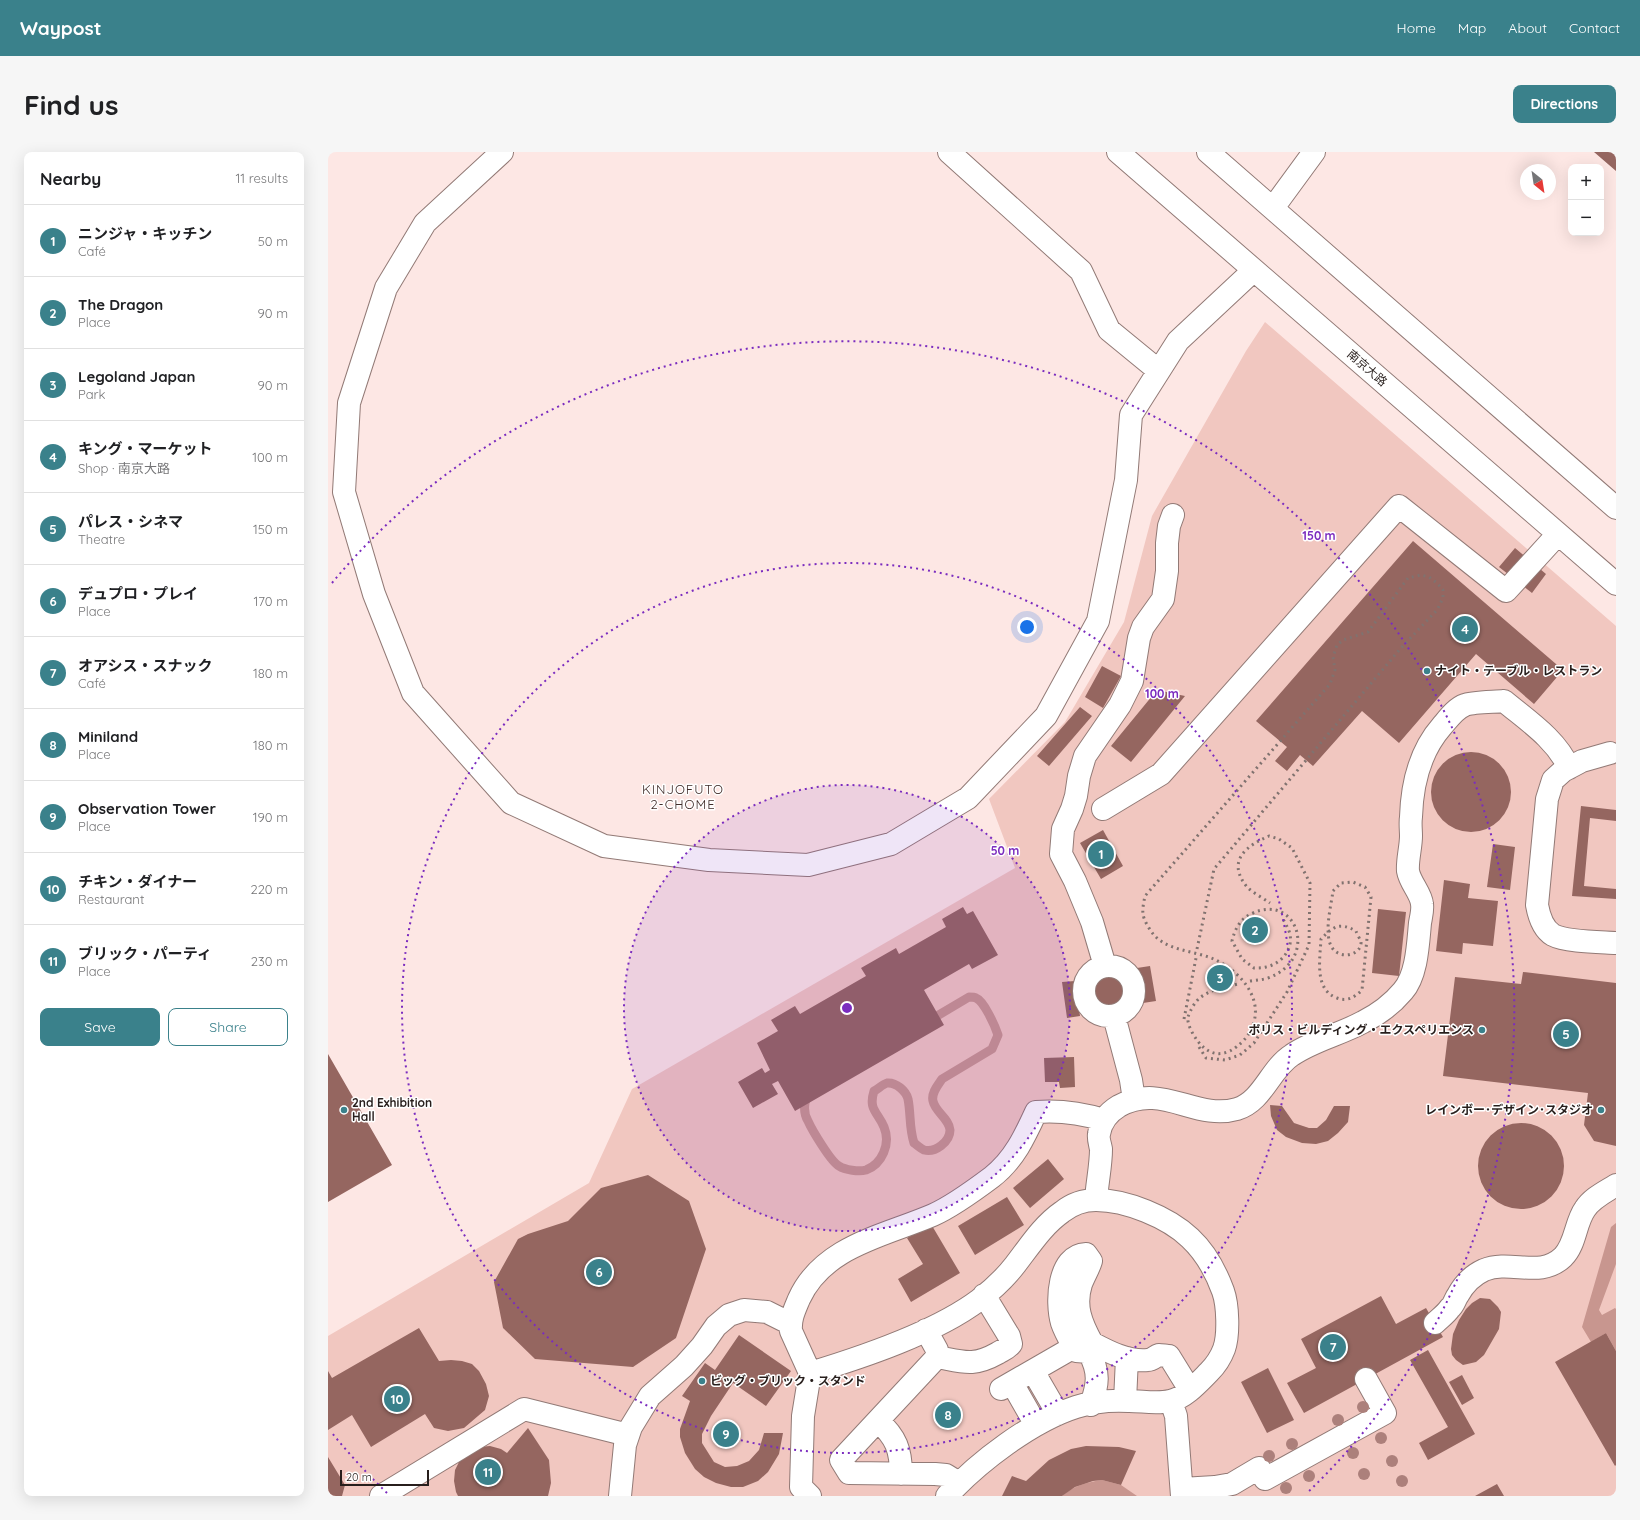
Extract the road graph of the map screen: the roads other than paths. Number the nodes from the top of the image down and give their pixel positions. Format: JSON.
{"nodes":[{"id":1,"x":502,"y":152,"type":"edge"},
{"id":2,"x":949,"y":152,"type":"edge"},
{"id":3,"x":1118,"y":152,"type":"edge"},
{"id":4,"x":1208,"y":152,"type":"edge"},
{"id":5,"x":1314,"y":152,"type":"edge"},
{"id":6,"x":1273,"y":208,"type":"junction"},
{"id":7,"x":1254,"y":270,"type":"junction"},
{"id":8,"x":1159,"y":371,"type":"junction"},
{"id":9,"x":1616,"y":508,"type":"edge"},
{"id":10,"x":1173,"y":515,"type":"dead end"},
{"id":11,"x":1558,"y":534,"type":"junction"},
{"id":12,"x":1616,"y":584,"type":"edge"},
{"id":13,"x":1610,"y":753,"type":"dead end"},
{"id":14,"x":1569,"y":768,"type":"junction"},
{"id":15,"x":1103,"y":809,"type":"dead end"},
{"id":16,"x":1616,"y":943,"type":"edge"},
{"id":17,"x":1105,"y":966,"type":"junction"},
{"id":18,"x":1114,"y":1016,"type":"junction"},
{"id":19,"x":1134,"y":1100,"type":"junction"},
{"id":20,"x":1104,"y":1120,"type":"junction"},
{"id":21,"x":1616,"y":1185,"type":"edge"},
{"id":22,"x":1096,"y":1200,"type":"junction"},
{"id":23,"x":984,"y":1295,"type":"junction"},
{"id":24,"x":1435,"y":1323,"type":"dead end"},
{"id":25,"x":791,"y":1324,"type":"junction"},
{"id":26,"x":926,"y":1330,"type":"junction"},
{"id":27,"x":1085,"y":1347,"type":"junction"},
{"id":28,"x":937,"y":1357,"type":"junction"},
{"id":29,"x":1127,"y":1358,"type":"junction"},
{"id":30,"x":1033,"y":1371,"type":"junction"},
{"id":31,"x":810,"y":1373,"type":"junction"},
{"id":32,"x":1366,"y":1379,"type":"dead end"},
{"id":33,"x":1181,"y":1396,"type":"junction"},
{"id":34,"x":1125,"y":1401,"type":"junction"},
{"id":35,"x":1091,"y":1405,"type":"junction"},
{"id":36,"x":1058,"y":1414,"type":"junction"},
{"id":37,"x":878,"y":1421,"type":"junction"},
{"id":38,"x":1036,"y":1425,"type":"junction"},
{"id":39,"x":628,"y":1435,"type":"junction"},
{"id":40,"x":901,"y":1474,"type":"junction"},
{"id":41,"x":953,"y":1490,"type":"edge"},
{"id":42,"x":1182,"y":1492,"type":"edge"},
{"id":43,"x":799,"y":1493,"type":"edge"},
{"id":44,"x":381,"y":1496,"type":"edge"},
{"id":45,"x":620,"y":1496,"type":"edge"}],
"edges":[{"from":1,"to":8,"type":"street"},
{"from":2,"to":8,"type":"street"},
{"from":3,"to":7,"type":"street","name":"南京大路"},
{"from":4,"to":6,"type":"street"},
{"from":5,"to":6,"type":"street"},
{"from":6,"to":9,"type":"street"},
{"from":7,"to":8,"type":"street"},
{"from":7,"to":11,"type":"street","name":"南京大路"},
{"from":10,"to":17,"type":"street"},
{"from":11,"to":12,"type":"street","name":"南京大路"},
{"from":11,"to":15,"type":"street"},
{"from":13,"to":14,"type":"street"},
{"from":14,"to":16,"type":"street"},
{"from":14,"to":19,"type":"street"},
{"from":17,"to":18,"type":"street"},
{"from":17,"to":18,"type":"street"},
{"from":18,"to":19,"type":"street"},
{"from":19,"to":20,"type":"street"},
{"from":20,"to":22,"type":"street"},
{"from":20,"to":25,"type":"street"},
{"from":21,"to":24,"type":"street"},
{"from":22,"to":23,"type":"street"},
{"from":22,"to":33,"type":"street"},
{"from":23,"to":26,"type":"street"},
{"from":23,"to":28,"type":"street"},
{"from":25,"to":31,"type":"street"},
{"from":25,"to":39,"type":"street"},
{"from":26,"to":28,"type":"street"},
{"from":26,"to":31,"type":"street"},
{"from":27,"to":29,"type":"street"},
{"from":27,"to":30,"type":"street"},
{"from":27,"to":35,"type":"street"},
{"from":28,"to":37,"type":"street"},
{"from":29,"to":33,"type":"street"},
{"from":29,"to":34,"type":"street"},
{"from":30,"to":36,"type":"street"},
{"from":30,"to":38,"type":"street"},
{"from":31,"to":43,"type":"street"},
{"from":32,"to":42,"type":"street"},
{"from":33,"to":34,"type":"street"},
{"from":33,"to":42,"type":"street"},
{"from":34,"to":35,"type":"street"},
{"from":35,"to":36,"type":"street"},
{"from":36,"to":38,"type":"street"},
{"from":37,"to":40,"type":"street"},
{"from":37,"to":40,"type":"street"},
{"from":38,"to":41,"type":"street"},
{"from":39,"to":44,"type":"street"},
{"from":39,"to":45,"type":"street"},
{"from":40,"to":41,"type":"street"}]}
